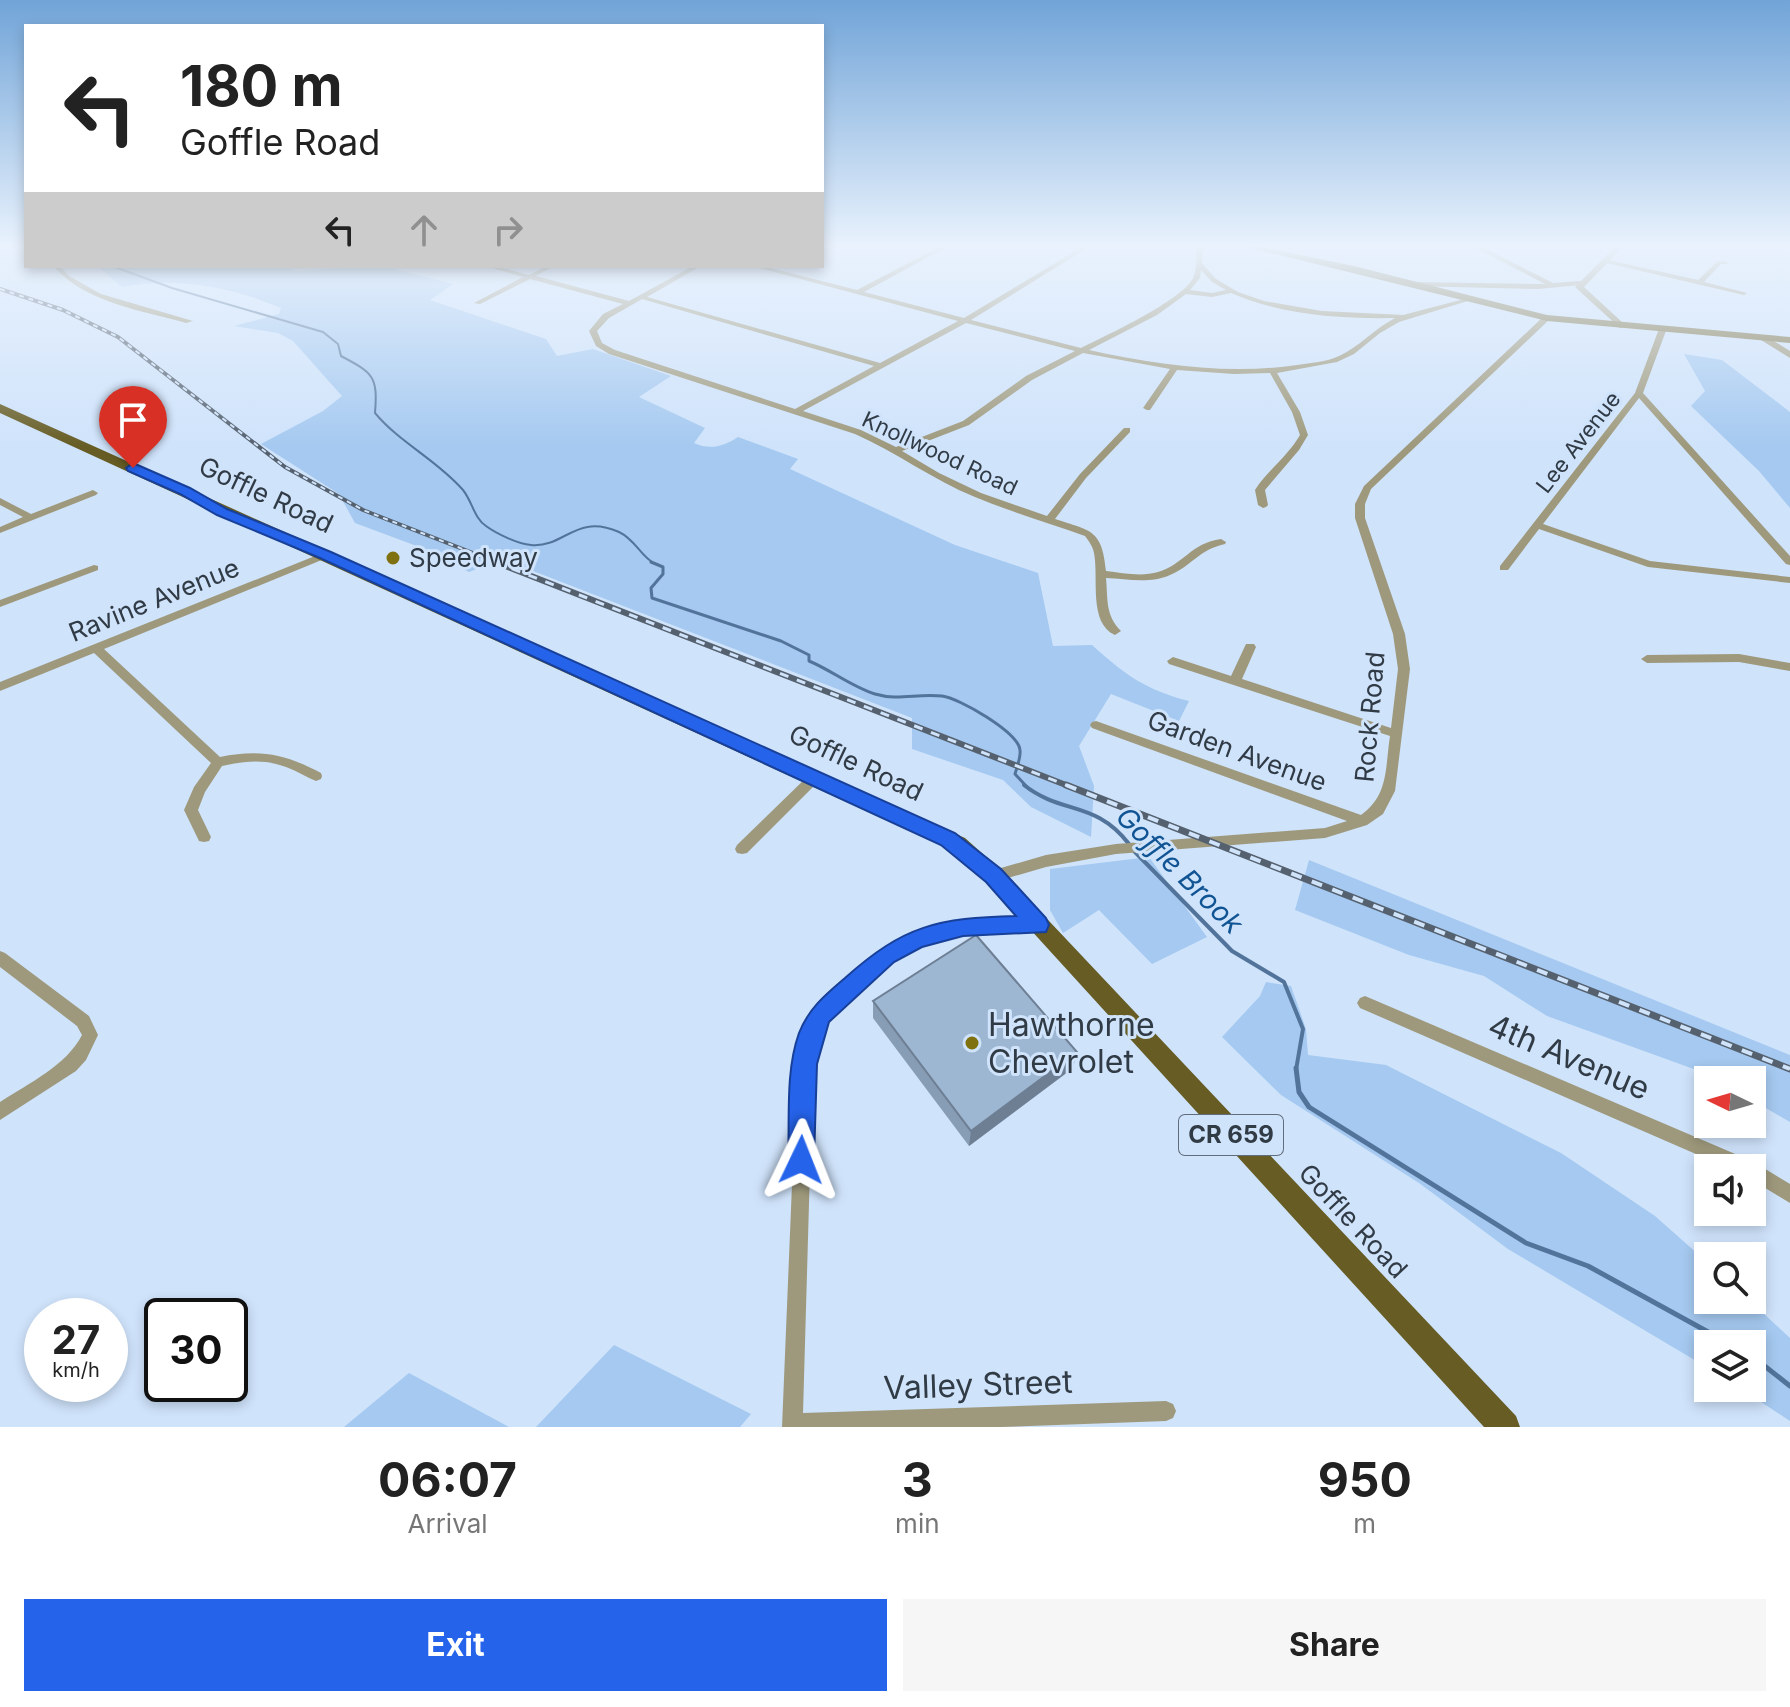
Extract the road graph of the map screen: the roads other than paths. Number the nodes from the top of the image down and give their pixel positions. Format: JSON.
{"nodes":[{"id":1,"x":163,"y":314,"type":"edge"},
{"id":2,"x":610,"y":314,"type":"edge"},
{"id":3,"x":699,"y":314,"type":"edge"},
{"id":4,"x":939,"y":314,"type":"edge"},
{"id":5,"x":976,"y":314,"type":"edge"},
{"id":6,"x":1153,"y":314,"type":"edge"},
{"id":7,"x":1338,"y":314,"type":"edge"},
{"id":8,"x":1416,"y":314,"type":"edge"},
{"id":9,"x":1528,"y":314,"type":"edge"},
{"id":10,"x":1608,"y":314,"type":"edge"},
{"id":11,"x":1347,"y":315,"type":"junction"},
{"id":12,"x":1407,"y":316,"type":"junction"},
{"id":13,"x":1547,"y":318,"type":"junction"},
{"id":14,"x":965,"y":320,"type":"junction"},
{"id":15,"x":189,"y":321,"type":"dead end"},
{"id":16,"x":1620,"y":325,"type":"junction"},
{"id":17,"x":1663,"y":328,"type":"junction"},
{"id":18,"x":1372,"y":336,"type":"junction"},
{"id":19,"x":1764,"y":338,"type":"junction"},
{"id":20,"x":1790,"y":340,"type":"edge"},
{"id":21,"x":1083,"y":351,"type":"junction"},
{"id":22,"x":1790,"y":355,"type":"edge"},
{"id":23,"x":881,"y":366,"type":"junction"},
{"id":24,"x":1175,"y":367,"type":"junction"},
{"id":25,"x":1272,"y":370,"type":"junction"},
{"id":26,"x":1639,"y":393,"type":"junction"},
{"id":27,"x":0,"y":408,"type":"edge"},
{"id":28,"x":1147,"y":408,"type":"dead end"},
{"id":29,"x":795,"y":412,"type":"junction"},
{"id":30,"x":1127,"y":430,"type":"dead end"},
{"id":31,"x":896,"y":450,"type":"junction"},
{"id":32,"x":93,"y":493,"type":"dead end"},
{"id":33,"x":0,"y":501,"type":"edge"},
{"id":34,"x":1263,"y":505,"type":"dead end"},
{"id":35,"x":31,"y":518,"type":"junction"},
{"id":36,"x":1049,"y":520,"type":"junction"},
{"id":37,"x":1537,"y":525,"type":"junction"},
{"id":38,"x":0,"y":530,"type":"edge"},
{"id":39,"x":1221,"y":542,"type":"dead end"},
{"id":40,"x":325,"y":555,"type":"junction"},
{"id":41,"x":1790,"y":562,"type":"edge"},
{"id":42,"x":94,"y":568,"type":"dead end"},
{"id":43,"x":1504,"y":568,"type":"dead end"},
{"id":44,"x":1101,"y":574,"type":"junction"},
{"id":45,"x":1790,"y":580,"type":"edge"},
{"id":46,"x":0,"y":604,"type":"edge"},
{"id":47,"x":1115,"y":631,"type":"dead end"},
{"id":48,"x":1250,"y":647,"type":"dead end"},
{"id":49,"x":96,"y":648,"type":"junction"},
{"id":50,"x":1647,"y":659,"type":"dead end"},
{"id":51,"x":1173,"y":661,"type":"dead end"},
{"id":52,"x":1790,"y":667,"type":"edge"},
{"id":53,"x":1235,"y":681,"type":"junction"},
{"id":54,"x":0,"y":687,"type":"edge"},
{"id":55,"x":1096,"y":725,"type":"dead end"},
{"id":56,"x":1396,"y":734,"type":"junction"},
{"id":57,"x":218,"y":762,"type":"junction"},
{"id":58,"x":316,"y":776,"type":"dead end"},
{"id":59,"x":815,"y":777,"type":"junction"},
{"id":60,"x":1362,"y":821,"type":"junction"},
{"id":61,"x":204,"y":837,"type":"dead end"},
{"id":62,"x":742,"y":849,"type":"dead end"},
{"id":63,"x":994,"y":876,"type":"junction"},
{"id":64,"x":1038,"y":925,"type":"junction"},
{"id":65,"x":0,"y":958,"type":"edge"},
{"id":66,"x":1365,"y":1003,"type":"dead end"},
{"id":67,"x":0,"y":1112,"type":"edge"},
{"id":68,"x":1715,"y":1154,"type":"edge"},
{"id":69,"x":1766,"y":1179,"type":"edge"},
{"id":70,"x":1790,"y":1194,"type":"edge"},
{"id":71,"x":1166,"y":1411,"type":"dead end"},
{"id":72,"x":792,"y":1425,"type":"edge"},
{"id":73,"x":1505,"y":1427,"type":"edge"}],
"edges":[{"from":1,"to":15,"type":"street"},
{"from":2,"to":29,"type":"street","name":"Knollwood Road"},
{"from":3,"to":23,"type":"street"},
{"from":4,"to":14,"type":"street"},
{"from":5,"to":14,"type":"street"},
{"from":6,"to":21,"type":"street"},
{"from":7,"to":11,"type":"street"},
{"from":8,"to":12,"type":"street"},
{"from":9,"to":13,"type":"main road"},
{"from":10,"to":16,"type":"street"},
{"from":11,"to":12,"type":"street"},
{"from":11,"to":18,"type":"street"},
{"from":12,"to":18,"type":"street"},
{"from":13,"to":16,"type":"main road"},
{"from":13,"to":56,"type":"street","name":"Rock Road"},
{"from":14,"to":21,"type":"street"},
{"from":14,"to":23,"type":"street"},
{"from":16,"to":17,"type":"main road"},
{"from":17,"to":19,"type":"main road"},
{"from":17,"to":26,"type":"street","name":"Lee Avenue"},
{"from":18,"to":25,"type":"street"},
{"from":19,"to":20,"type":"main road"},
{"from":19,"to":22,"type":"street"},
{"from":21,"to":24,"type":"street"},
{"from":21,"to":31,"type":"street"},
{"from":23,"to":29,"type":"street"},
{"from":24,"to":25,"type":"street"},
{"from":24,"to":28,"type":"street"},
{"from":25,"to":34,"type":"street"},
{"from":26,"to":37,"type":"street","name":"Lee Avenue"},
{"from":26,"to":41,"type":"street"},
{"from":27,"to":40,"type":"main road","name":"Goffle Road"},
{"from":29,"to":31,"type":"street","name":"Knollwood Road"},
{"from":30,"to":36,"type":"street"},
{"from":31,"to":36,"type":"street","name":"Knollwood Road"},
{"from":32,"to":35,"type":"street"},
{"from":33,"to":35,"type":"street"},
{"from":35,"to":38,"type":"street"},
{"from":36,"to":44,"type":"street","name":"Knollwood Road"},
{"from":37,"to":43,"type":"street","name":"Lee Avenue"},
{"from":37,"to":45,"type":"street"},
{"from":39,"to":44,"type":"street"},
{"from":40,"to":49,"type":"street","name":"Ravine Avenue"},
{"from":40,"to":59,"type":"main road","name":"Goffle Road"},
{"from":42,"to":46,"type":"street"},
{"from":44,"to":47,"type":"street","name":"Knollwood Road"},
{"from":48,"to":53,"type":"street"},
{"from":49,"to":54,"type":"street","name":"Ravine Avenue"},
{"from":49,"to":57,"type":"street"},
{"from":50,"to":52,"type":"street"},
{"from":51,"to":53,"type":"street"},
{"from":53,"to":56,"type":"street"},
{"from":55,"to":60,"type":"street","name":"Garden Avenue"},
{"from":56,"to":60,"type":"street","name":"Rock Road"},
{"from":57,"to":58,"type":"street"},
{"from":57,"to":61,"type":"street"},
{"from":59,"to":62,"type":"street"},
{"from":59,"to":63,"type":"main road","name":"Goffle Road","number":"CR 659"},
{"from":60,"to":63,"type":"street","name":"Rock Road"},
{"from":63,"to":64,"type":"main road","name":"Goffle Road","number":"CR 659"},
{"from":64,"to":72,"type":"street"},
{"from":64,"to":73,"type":"main road","name":"Goffle Road","number":"CR 659"},
{"from":65,"to":67,"type":"street"},
{"from":66,"to":68,"type":"street","name":"4th Avenue"},
{"from":69,"to":70,"type":"street","name":"4th Avenue"},
{"from":71,"to":72,"type":"street","name":"Valley Street"}]}
